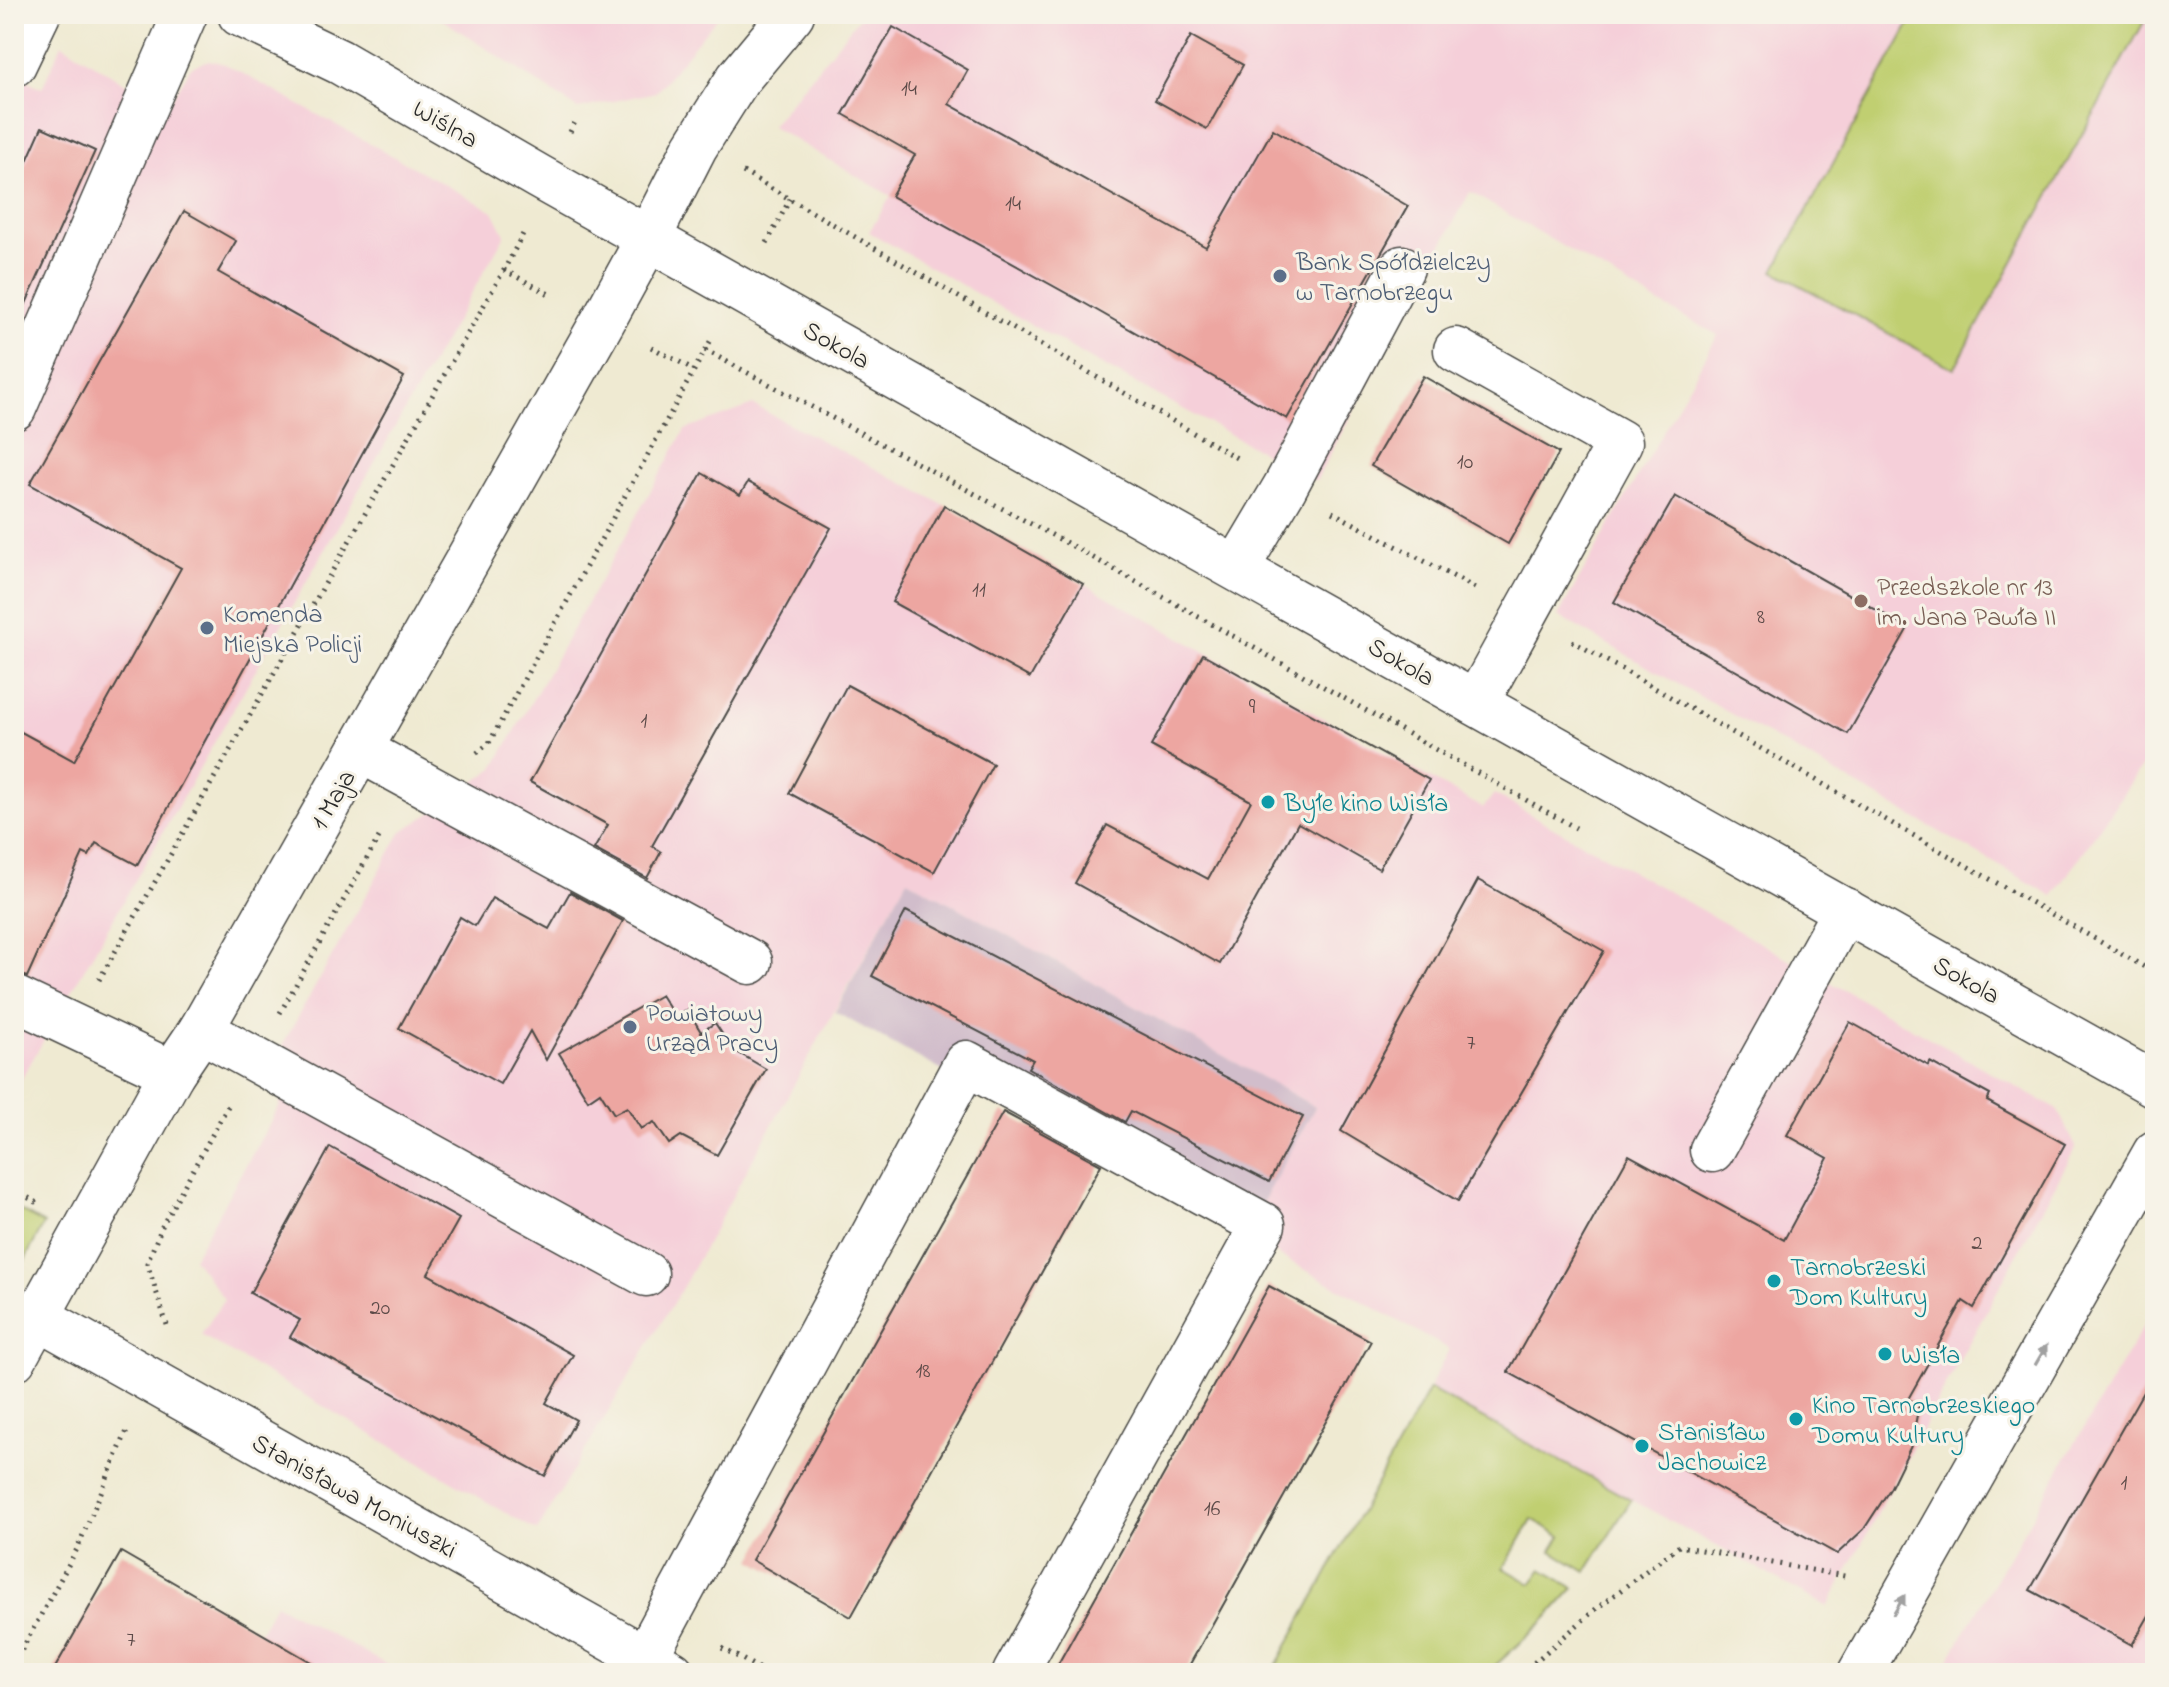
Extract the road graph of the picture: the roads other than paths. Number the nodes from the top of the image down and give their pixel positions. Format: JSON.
{"nodes":[{"id":1,"x":38,"y":14,"type":"edge"},
{"id":2,"x":185,"y":14,"type":"edge"},
{"id":3,"x":240,"y":14,"type":"edge"},
{"id":4,"x":792,"y":14,"type":"edge"},
{"id":5,"x":14,"y":64,"type":"edge"},
{"id":6,"x":649,"y":237,"type":"junction"},
{"id":7,"x":1402,"y":268,"type":"dead end"},
{"id":8,"x":1456,"y":350,"type":"dead end"},
{"id":9,"x":14,"y":408,"type":"edge"},
{"id":10,"x":1237,"y":568,"type":"junction"},
{"id":11,"x":1476,"y":703,"type":"junction"},
{"id":12,"x":360,"y":750,"type":"junction"},
{"id":13,"x":1845,"y":910,"type":"junction"},
{"id":14,"x":750,"y":962,"type":"dead end"},
{"id":15,"x":14,"y":998,"type":"edge"},
{"id":16,"x":201,"y":1030,"type":"junction"},
{"id":17,"x":172,"y":1073,"type":"junction"},
{"id":18,"x":2155,"y":1085,"type":"edge"},
{"id":19,"x":1712,"y":1150,"type":"dead end"},
{"id":20,"x":2155,"y":1153,"type":"edge"},
{"id":21,"x":646,"y":1274,"type":"dead end"},
{"id":22,"x":38,"y":1317,"type":"junction"},
{"id":23,"x":14,"y":1359,"type":"edge"},
{"id":24,"x":659,"y":1666,"type":"edge"},
{"id":25,"x":1015,"y":1673,"type":"edge"},
{"id":26,"x":1860,"y":1673,"type":"edge"}],
"edges":[{"from":1,"to":5,"type":"street"},
{"from":2,"to":9,"type":"street"},
{"from":3,"to":6,"type":"street","name":"Wiślna"},
{"from":4,"to":6,"type":"street","name":"1 Maja"},
{"from":6,"to":10,"type":"street","name":"Sokola"},
{"from":6,"to":12,"type":"street","name":"1 Maja"},
{"from":7,"to":10,"type":"street"},
{"from":8,"to":11,"type":"street"},
{"from":10,"to":11,"type":"street","name":"Sokola"},
{"from":11,"to":13,"type":"street","name":"Sokola"},
{"from":12,"to":14,"type":"street"},
{"from":12,"to":16,"type":"street","name":"1 Maja"},
{"from":13,"to":18,"type":"street","name":"Sokola"},
{"from":13,"to":19,"type":"street"},
{"from":15,"to":17,"type":"street"},
{"from":16,"to":17,"type":"street","name":"1 Maja"},
{"from":16,"to":21,"type":"street"},
{"from":17,"to":22,"type":"street","name":"1 Maja"},
{"from":26,"to":20,"type":"street","one_way":true},
{"from":22,"to":23,"type":"street","name":"1 Maja"},
{"from":22,"to":24,"type":"street","name":"Stanisława Moniuszki"},
{"from":24,"to":25,"type":"street"}]}
